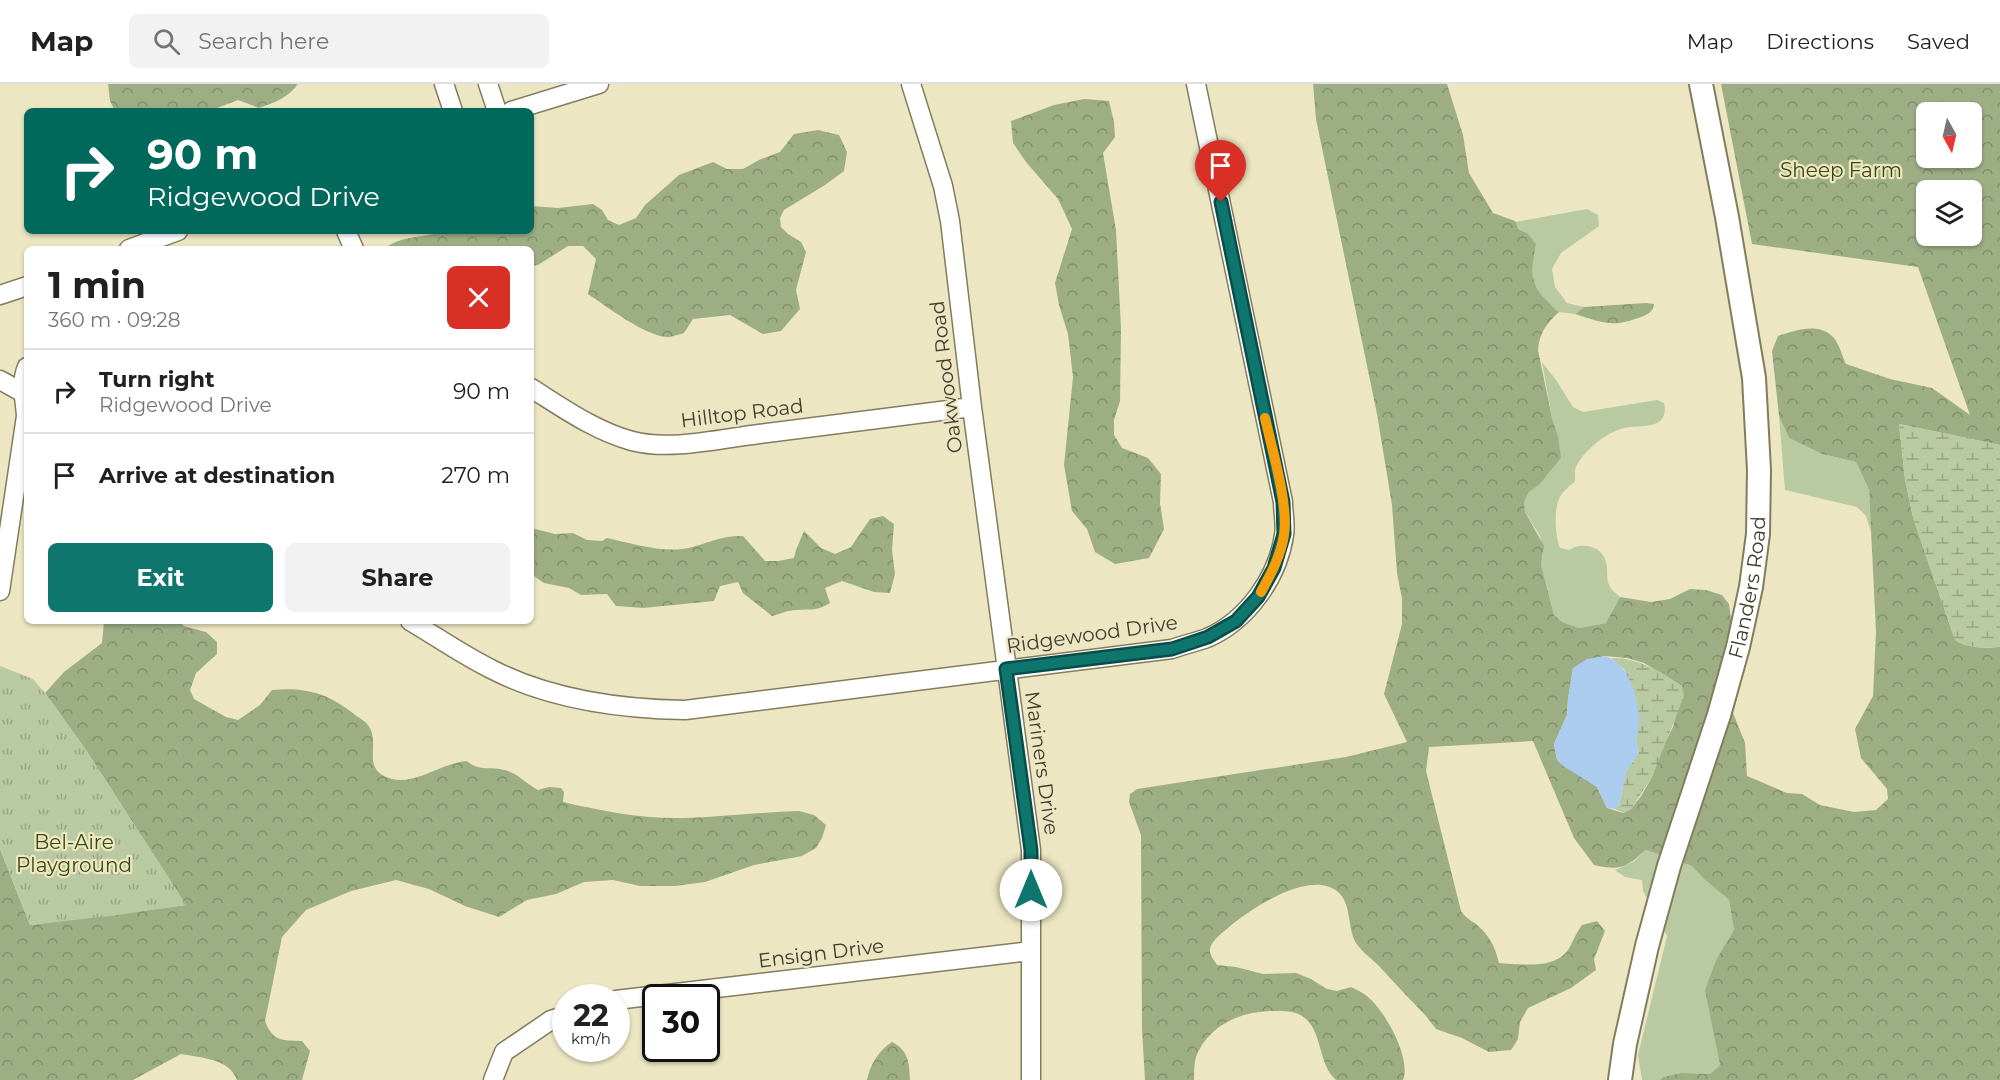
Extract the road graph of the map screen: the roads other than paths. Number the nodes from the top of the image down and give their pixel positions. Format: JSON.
{"nodes":[{"id":1,"x":444,"y":84,"type":"edge"},
{"id":2,"x":489,"y":84,"type":"edge"},
{"id":3,"x":599,"y":84,"type":"edge"},
{"id":4,"x":911,"y":84,"type":"edge"},
{"id":5,"x":1196,"y":84,"type":"edge"},
{"id":6,"x":1701,"y":84,"type":"edge"},
{"id":7,"x":452,"y":108,"type":"edge"},
{"id":8,"x":496,"y":108,"type":"edge"},
{"id":9,"x":521,"y":108,"type":"edge"},
{"id":10,"x":170,"y":234,"type":"edge"},
{"id":11,"x":137,"y":246,"type":"edge"},
{"id":12,"x":24,"y":287,"type":"edge"},
{"id":13,"x":0,"y":295,"type":"edge"},
{"id":14,"x":0,"y":380,"type":"edge"},
{"id":15,"x":534,"y":390,"type":"edge"},
{"id":16,"x":24,"y":393,"type":"edge"},
{"id":17,"x":972,"y":407,"type":"junction"},
{"id":18,"x":24,"y":429,"type":"edge"},
{"id":19,"x":0,"y":591,"type":"edge"},
{"id":20,"x":415,"y":624,"type":"edge"},
{"id":21,"x":1006,"y":669,"type":"junction"},
{"id":22,"x":1030,"y":951,"type":"junction"},
{"id":23,"x":630,"y":998,"type":"edge"},
{"id":24,"x":552,"y":1020,"type":"edge"},
{"id":25,"x":494,"y":1080,"type":"edge"},
{"id":26,"x":1031,"y":1080,"type":"edge"},
{"id":27,"x":1620,"y":1080,"type":"edge"}],
"edges":[{"from":1,"to":7,"type":"street"},
{"from":2,"to":8,"type":"street"},
{"from":3,"to":9,"type":"street"},
{"from":4,"to":17,"type":"street","name":"Oakwood Road"},
{"from":5,"to":21,"type":"street","name":"Ridgewood Drive"},
{"from":6,"to":27,"type":"street","name":"Flanders Road"},
{"from":10,"to":11,"type":"street"},
{"from":12,"to":13,"type":"street"},
{"from":14,"to":16,"type":"street"},
{"from":15,"to":17,"type":"street","name":"Hilltop Road"},
{"from":17,"to":21,"type":"street","name":"Oakwood Road"},
{"from":18,"to":19,"type":"street"},
{"from":20,"to":21,"type":"street","name":"Ridgewood Drive"},
{"from":21,"to":22,"type":"street","name":"Mariners Drive"},
{"from":22,"to":23,"type":"street","name":"Ensign Drive"},
{"from":22,"to":26,"type":"street","name":"Mariners Drive"},
{"from":24,"to":25,"type":"street"}]}
